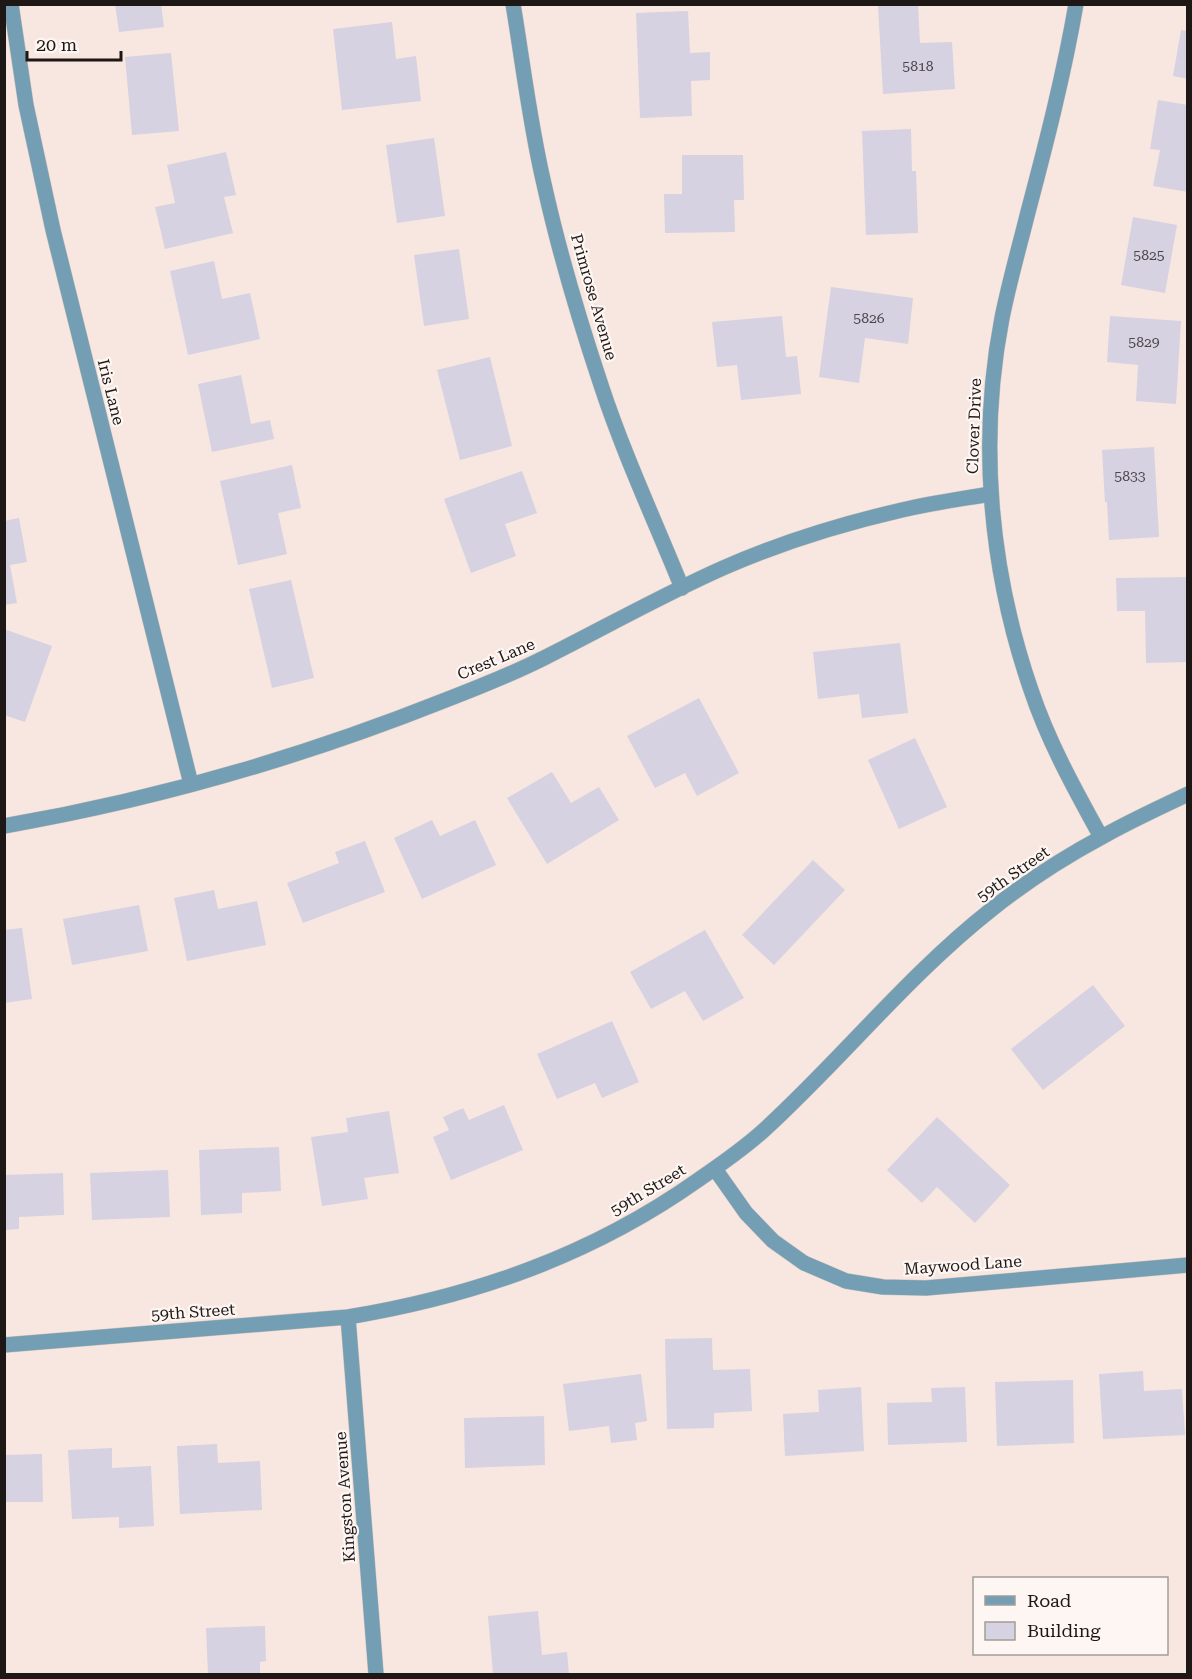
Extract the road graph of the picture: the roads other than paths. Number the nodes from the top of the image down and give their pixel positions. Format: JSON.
{"nodes":[{"id":1,"x":11,"y":4,"type":"edge"},
{"id":2,"x":513,"y":4,"type":"edge"},
{"id":3,"x":1076,"y":4,"type":"edge"},
{"id":4,"x":990,"y":494,"type":"junction"},
{"id":5,"x":682,"y":588,"type":"junction"},
{"id":6,"x":191,"y":784,"type":"junction"},
{"id":7,"x":1188,"y":794,"type":"edge"},
{"id":8,"x":4,"y":826,"type":"edge"},
{"id":9,"x":1101,"y":837,"type":"junction"},
{"id":10,"x":716,"y":1169,"type":"junction"},
{"id":11,"x":1188,"y":1265,"type":"edge"},
{"id":12,"x":348,"y":1317,"type":"junction"},
{"id":13,"x":4,"y":1345,"type":"edge"},
{"id":14,"x":376,"y":1674,"type":"edge"}],
"edges":[{"from":1,"to":6,"type":"street","name":"Iris Lane"},
{"from":2,"to":5,"type":"street","name":"Primrose Avenue"},
{"from":3,"to":4,"type":"street","name":"Clover Drive"},
{"from":4,"to":5,"type":"street","name":"Crest Lane"},
{"from":4,"to":9,"type":"street","name":"Clover Drive"},
{"from":5,"to":6,"type":"street","name":"Crest Lane"},
{"from":6,"to":8,"type":"street","name":"Crest Lane"},
{"from":7,"to":9,"type":"street","name":"59th Street"},
{"from":9,"to":10,"type":"street","name":"59th Street"},
{"from":10,"to":11,"type":"street","name":"Maywood Lane"},
{"from":10,"to":12,"type":"street","name":"59th Street"},
{"from":12,"to":13,"type":"street","name":"59th Street"},
{"from":12,"to":14,"type":"street","name":"Kingston Avenue"}]}
